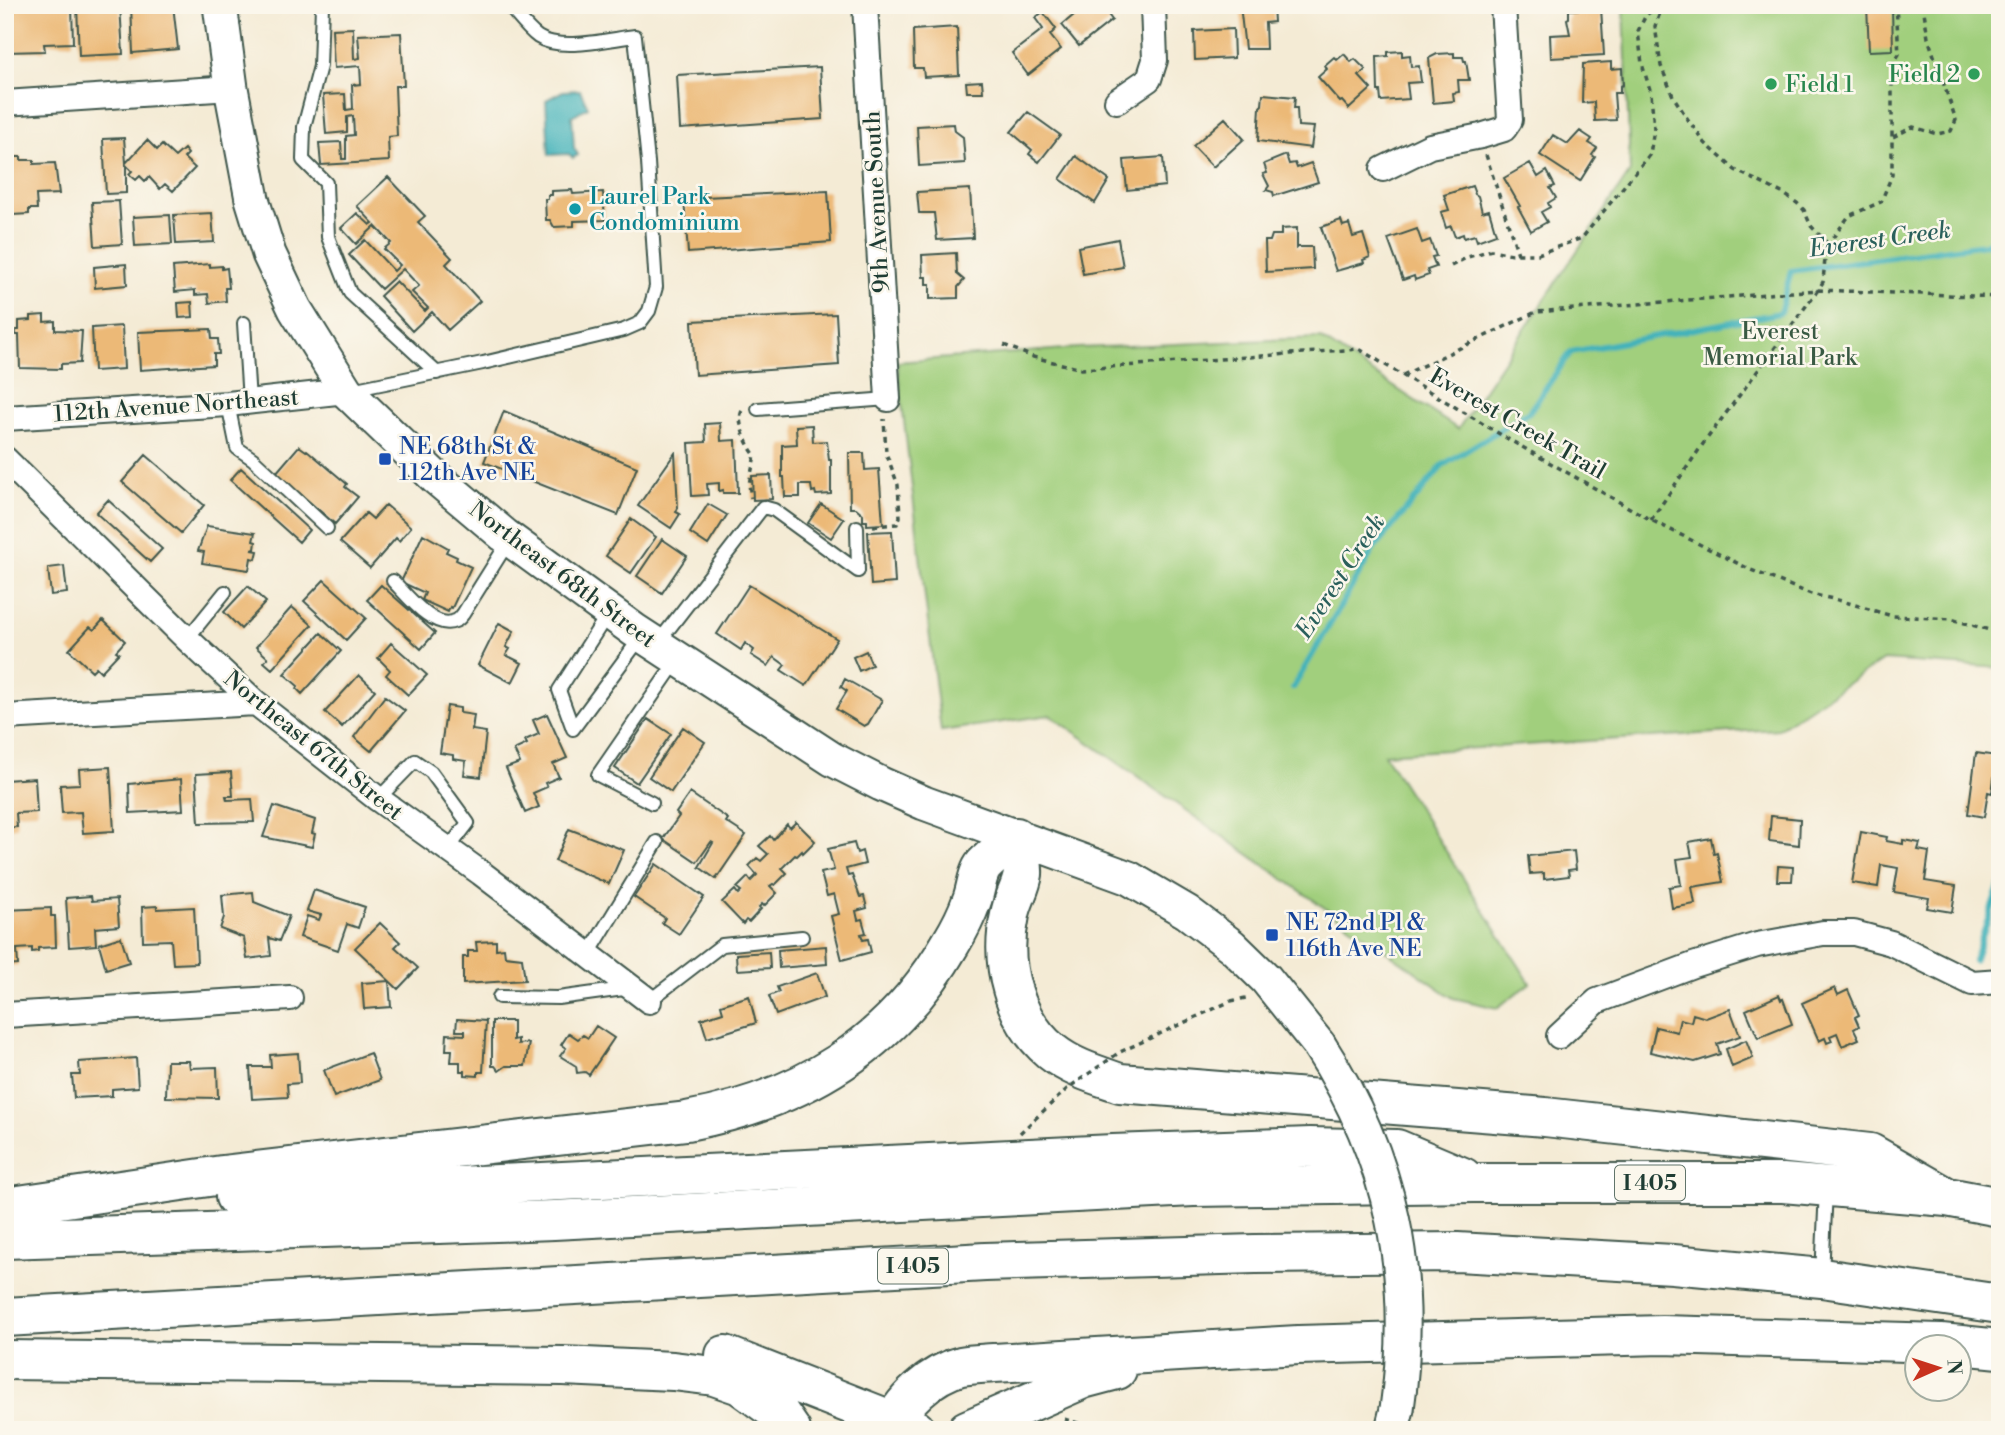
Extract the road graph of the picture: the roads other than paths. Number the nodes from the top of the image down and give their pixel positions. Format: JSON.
{"nodes":[{"id":1,"x":220,"y":5,"type":"edge"},
{"id":2,"x":322,"y":5,"type":"edge"},
{"id":3,"x":508,"y":5,"type":"edge"},
{"id":4,"x":865,"y":5,"type":"edge"},
{"id":5,"x":1153,"y":5,"type":"edge"},
{"id":6,"x":1503,"y":5,"type":"edge"},
{"id":7,"x":231,"y":88,"type":"junction"},
{"id":8,"x":1117,"y":101,"type":"dead end"},
{"id":9,"x":5,"y":103,"type":"edge"},
{"id":10,"x":1383,"y":169,"type":"dead end"},
{"id":11,"x":244,"y":323,"type":"dead end"},
{"id":12,"x":437,"y":373,"type":"junction"},
{"id":13,"x":346,"y":391,"type":"junction"},
{"id":14,"x":888,"y":399,"type":"joint"},
{"id":15,"x":239,"y":402,"type":"junction"},
{"id":16,"x":758,"y":409,"type":"road end"},
{"id":17,"x":5,"y":418,"type":"edge"},
{"id":18,"x":5,"y":459,"type":"edge"},
{"id":19,"x":857,"y":527,"type":"road end"},
{"id":20,"x":327,"y":528,"type":"dead end"},
{"id":21,"x":510,"y":539,"type":"junction"},
{"id":22,"x":393,"y":580,"type":"dead end"},
{"id":23,"x":225,"y":592,"type":"dead end"},
{"id":24,"x":609,"y":611,"type":"junction"},
{"id":25,"x":187,"y":639,"type":"junction"},
{"id":26,"x":659,"y":646,"type":"junction"},
{"id":27,"x":256,"y":703,"type":"junction"},
{"id":28,"x":5,"y":717,"type":"edge"},
{"id":29,"x":378,"y":799,"type":"junction"},
{"id":30,"x":652,"y":803,"type":"dead end"},
{"id":31,"x":1016,"y":837,"type":"junction"},
{"id":32,"x":657,"y":842,"type":"dead end"},
{"id":33,"x":447,"y":849,"type":"junction"},
{"id":34,"x":802,"y":937,"type":"dead end"},
{"id":35,"x":587,"y":955,"type":"junction"},
{"id":36,"x":2000,"y":981,"type":"edge"},
{"id":37,"x":640,"y":995,"type":"junction"},
{"id":38,"x":499,"y":997,"type":"dead end"},
{"id":39,"x":290,"y":998,"type":"dead end"},
{"id":40,"x":5,"y":1015,"type":"edge"},
{"id":41,"x":1559,"y":1036,"type":"dead end"},
{"id":42,"x":1474,"y":1182,"type":"junction"},
{"id":43,"x":1826,"y":1185,"type":"junction"},
{"id":44,"x":1947,"y":1197,"type":"junction"},
{"id":45,"x":2000,"y":1207,"type":"edge"},
{"id":46,"x":5,"y":1208,"type":"edge"},
{"id":47,"x":5,"y":1239,"type":"edge"},
{"id":48,"x":1822,"y":1278,"type":"junction"},
{"id":49,"x":2000,"y":1304,"type":"edge"},
{"id":50,"x":5,"y":1317,"type":"edge"},
{"id":51,"x":1216,"y":1349,"type":"junction"},
{"id":52,"x":2000,"y":1349,"type":"edge"},
{"id":53,"x":5,"y":1360,"type":"edge"},
{"id":54,"x":215,"y":1362,"type":"junction"},
{"id":55,"x":1394,"y":1420,"type":"edge"},
{"id":56,"x":900,"y":1427,"type":"edge"},
{"id":57,"x":791,"y":1430,"type":"edge"},
{"id":58,"x":967,"y":1430,"type":"edge"}],
"edges":[{"from":1,"to":7,"type":"main road","name":"Northeast 68th Street"},
{"from":2,"to":12,"type":"lane"},
{"from":3,"to":12,"type":"lane"},
{"from":4,"to":14,"type":"street","name":"9th Avenue South"},
{"from":5,"to":8,"type":"street"},
{"from":6,"to":10,"type":"street"},
{"from":7,"to":9,"type":"street"},
{"from":7,"to":13,"type":"main road","name":"Northeast 68th Street"},
{"from":11,"to":15,"type":"lane"},
{"from":12,"to":13,"type":"lane"},
{"from":13,"to":15,"type":"street","name":"112th Avenue Northeast"},
{"from":13,"to":21,"type":"main road","name":"Northeast 68th Street"},
{"from":14,"to":16,"type":"lane"},
{"from":15,"to":17,"type":"street","name":"112th Avenue Northeast"},
{"from":15,"to":20,"type":"lane"},
{"from":18,"to":25,"type":"street","name":"Northeast 67th Street"},
{"from":19,"to":26,"type":"lane"},
{"from":21,"to":22,"type":"lane"},
{"from":21,"to":24,"type":"main road","name":"Northeast 68th Street"},
{"from":23,"to":25,"type":"lane"},
{"from":24,"to":26,"type":"main road","name":"Northeast 68th Street"},
{"from":24,"to":26,"type":"lane"},
{"from":25,"to":27,"type":"street","name":"Northeast 67th Street"},
{"from":26,"to":30,"type":"lane"},
{"from":26,"to":31,"type":"main road","name":"Northeast 68th Street"},
{"from":27,"to":28,"type":"street"},
{"from":27,"to":29,"type":"street","name":"Northeast 67th Street"},
{"from":29,"to":33,"type":"street","name":"Northeast 67th Street"},
{"from":29,"to":33,"type":"lane"},
{"from":31,"to":44,"type":"highway"},
{"from":31,"to":46,"type":"highway"},
{"from":31,"to":55,"type":"main road","name":"Northeast 68th Street","bridge":true},
{"from":32,"to":35,"type":"lane"},
{"from":33,"to":35,"type":"street","name":"Northeast 67th Street"},
{"from":34,"to":37,"type":"lane"},
{"from":35,"to":37,"type":"street","name":"Northeast 67th Street"},
{"from":36,"to":41,"type":"street"},
{"from":37,"to":38,"type":"lane"},
{"from":39,"to":40,"type":"street"},
{"from":42,"to":43,"type":"highway","number":"I 405"},
{"from":42,"to":46,"type":"highway"},
{"from":42,"to":47,"type":"highway","number":"I 405"},
{"from":43,"to":44,"type":"highway","number":"I 405"},
{"from":43,"to":48,"type":"lane"},
{"from":44,"to":45,"type":"highway","number":"I 405"},
{"from":48,"to":49,"type":"highway","number":"I 405"},
{"from":48,"to":50,"type":"highway","number":"I 405"},
{"from":51,"to":52,"type":"highway"},
{"from":51,"to":56,"type":"highway"},
{"from":51,"to":58,"type":"highway"},
{"from":53,"to":54,"type":"highway"},
{"from":54,"to":56,"type":"highway"},
{"from":54,"to":57,"type":"highway"}]}
